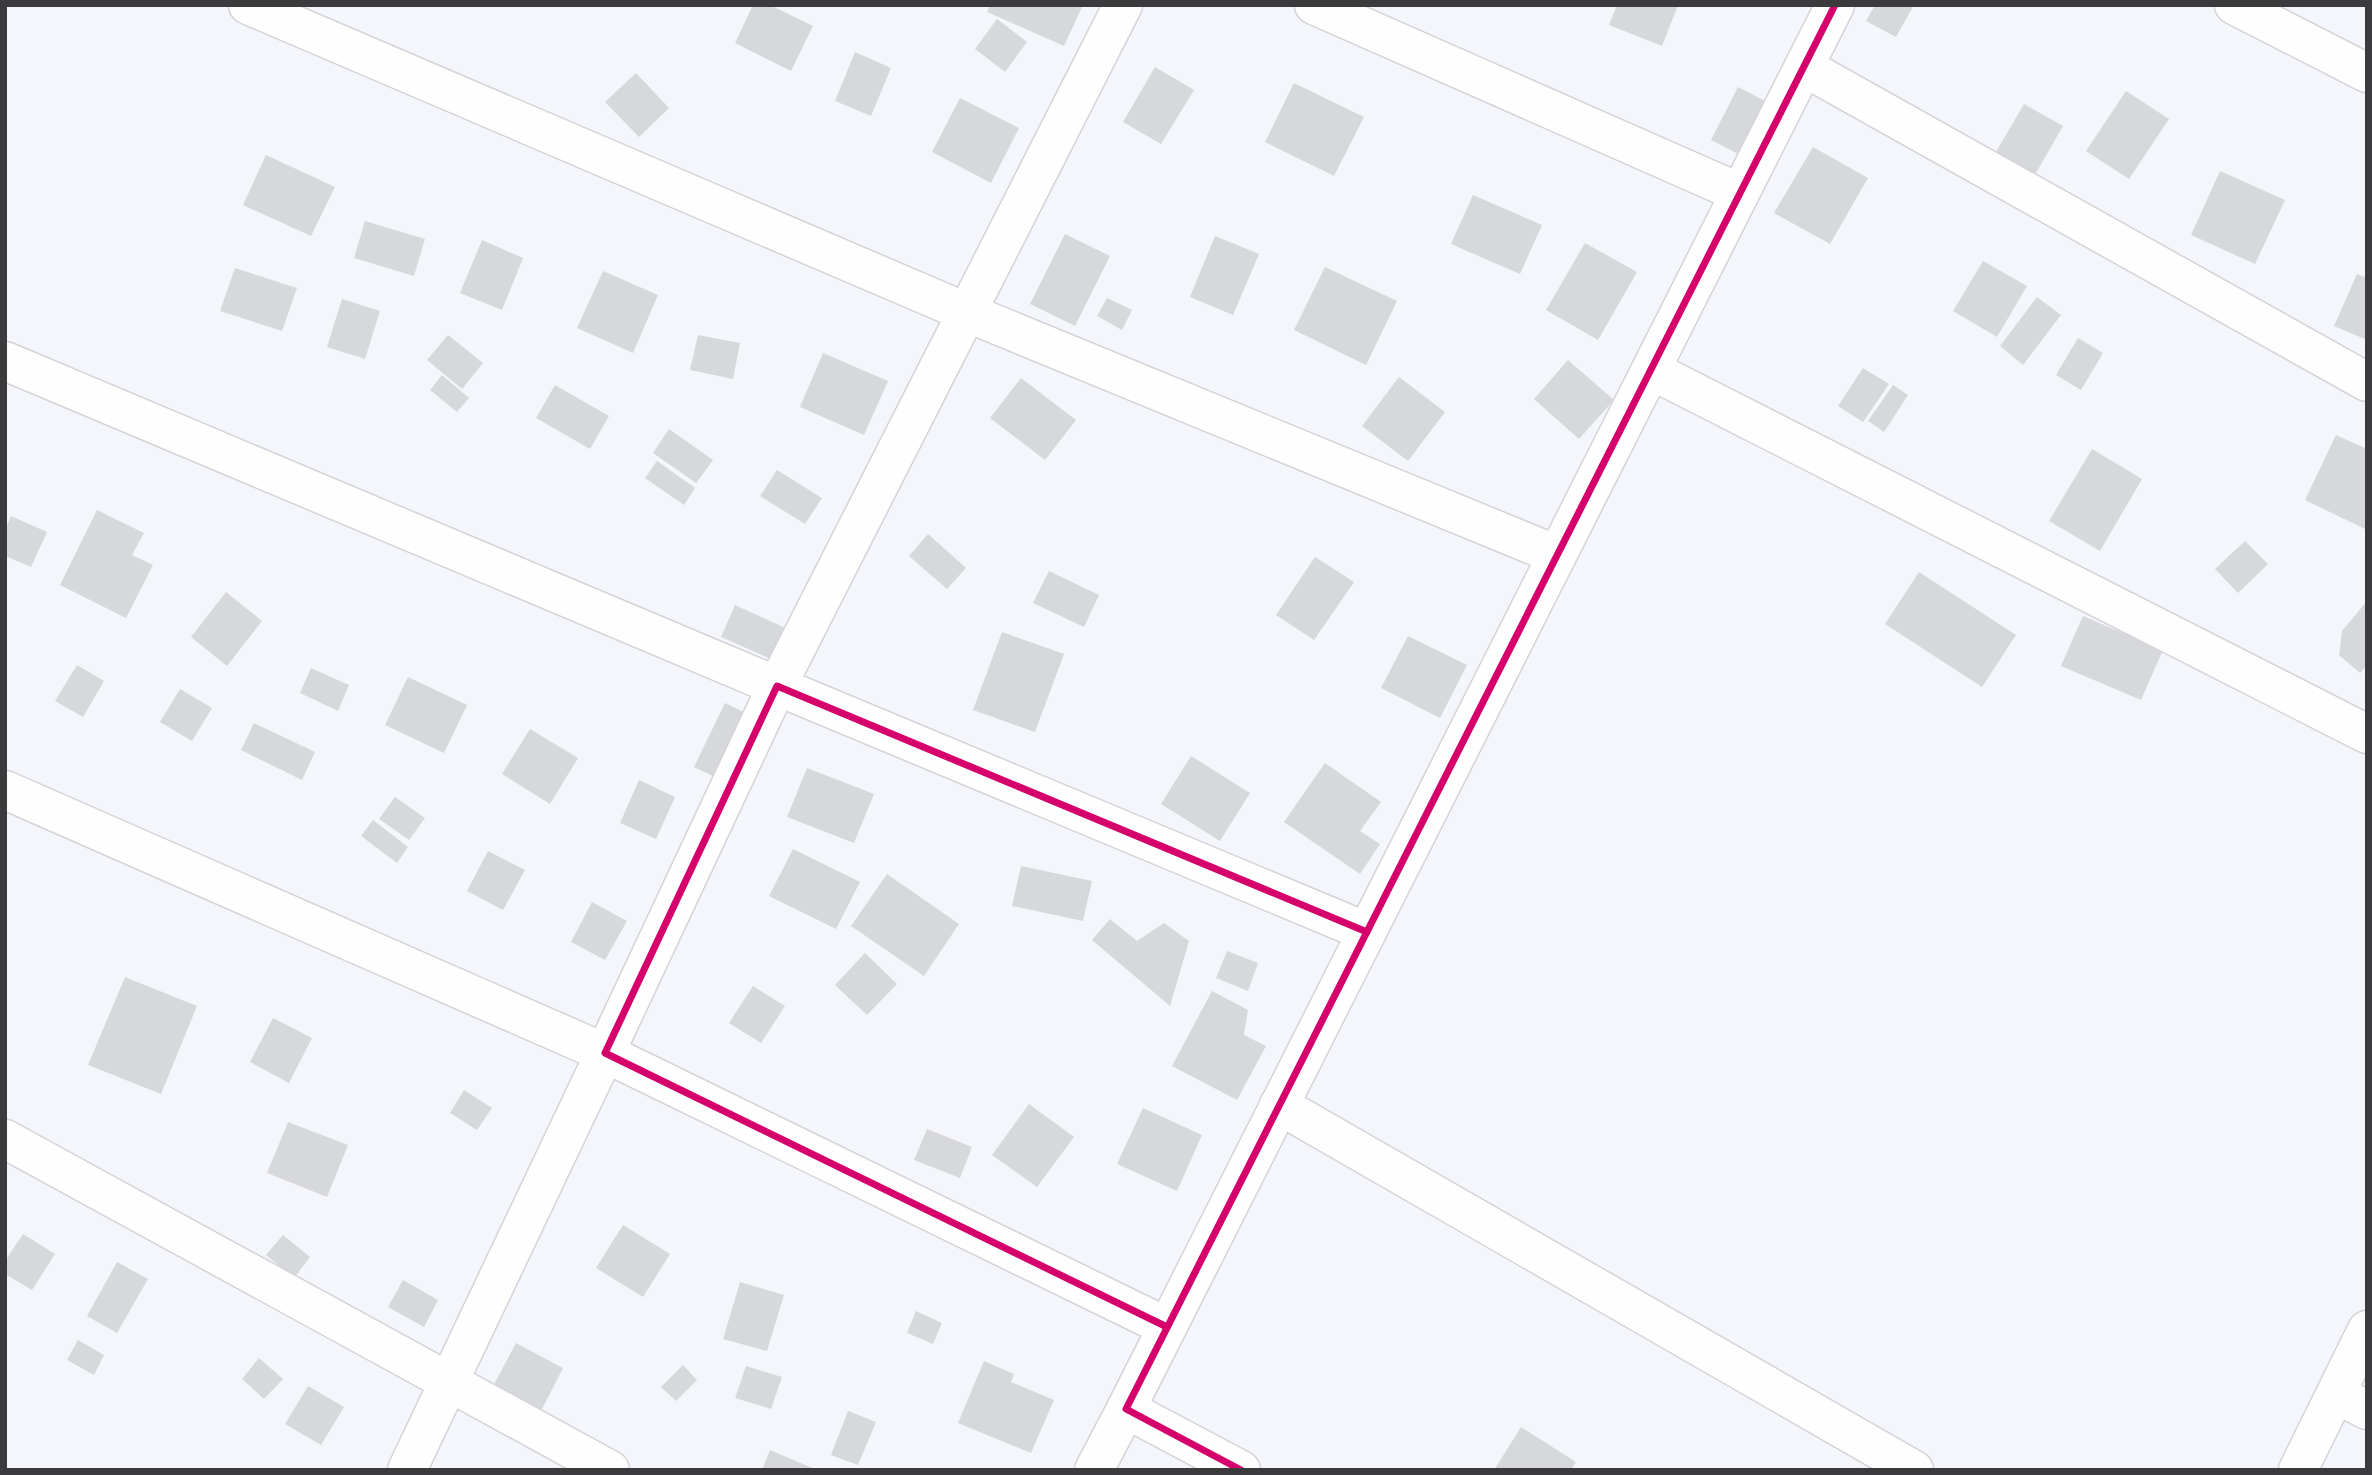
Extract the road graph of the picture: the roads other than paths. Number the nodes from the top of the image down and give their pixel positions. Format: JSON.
{"nodes":[{"id":1,"x":248,"y":5,"type":"edge"},
{"id":2,"x":1123,"y":5,"type":"edge"},
{"id":3,"x":1314,"y":5,"type":"edge"},
{"id":4,"x":1835,"y":5,"type":"edge"},
{"id":5,"x":2234,"y":5,"type":"edge"},
{"id":6,"x":1804,"y":67,"type":"junction"},
{"id":7,"x":2367,"y":73,"type":"edge"},
{"id":8,"x":1740,"y":193,"type":"junction"},
{"id":9,"x":968,"y":313,"type":"junction"},
{"id":10,"x":5,"y":361,"type":"edge"},
{"id":11,"x":1651,"y":370,"type":"junction"},
{"id":12,"x":2367,"y":382,"type":"edge"},
{"id":13,"x":1557,"y":555,"type":"junction"},
{"id":14,"x":777,"y":686,"type":"junction"},
{"id":15,"x":2367,"y":734,"type":"edge"},
{"id":16,"x":5,"y":790,"type":"edge"},
{"id":17,"x":1367,"y":932,"type":"junction"},
{"id":18,"x":605,"y":1053,"type":"junction"},
{"id":19,"x":1279,"y":1105,"type":"junction"},
{"id":20,"x":5,"y":1139,"type":"edge"},
{"id":21,"x":1167,"y":1327,"type":"junction"},
{"id":22,"x":2367,"y":1330,"type":"edge"},
{"id":23,"x":449,"y":1383,"type":"junction"},
{"id":24,"x":2351,"y":1402,"type":"edge"},
{"id":25,"x":1126,"y":1409,"type":"junction"},
{"id":26,"x":407,"y":1470,"type":"edge"},
{"id":27,"x":610,"y":1470,"type":"edge"},
{"id":28,"x":1094,"y":1470,"type":"edge"},
{"id":29,"x":1241,"y":1470,"type":"edge"},
{"id":30,"x":1914,"y":1470,"type":"edge"},
{"id":31,"x":2298,"y":1470,"type":"edge"}],
"edges":[{"from":1,"to":9,"type":"street"},
{"from":2,"to":9,"type":"street"},
{"from":3,"to":8,"type":"street"},
{"from":4,"to":6,"type":"street"},
{"from":5,"to":7,"type":"street"},
{"from":6,"to":8,"type":"street"},
{"from":6,"to":12,"type":"street"},
{"from":8,"to":11,"type":"street"},
{"from":9,"to":13,"type":"street"},
{"from":9,"to":14,"type":"street"},
{"from":10,"to":14,"type":"street"},
{"from":11,"to":13,"type":"street"},
{"from":11,"to":15,"type":"street"},
{"from":13,"to":17,"type":"street"},
{"from":14,"to":17,"type":"street"},
{"from":14,"to":18,"type":"street"},
{"from":16,"to":18,"type":"street"},
{"from":17,"to":19,"type":"street"},
{"from":18,"to":21,"type":"street"},
{"from":18,"to":23,"type":"street"},
{"from":19,"to":21,"type":"street"},
{"from":19,"to":30,"type":"street"},
{"from":20,"to":23,"type":"street"},
{"from":21,"to":25,"type":"street"},
{"from":22,"to":24,"type":"street"},
{"from":23,"to":26,"type":"street"},
{"from":23,"to":27,"type":"street"},
{"from":24,"to":31,"type":"street"},
{"from":25,"to":28,"type":"street"},
{"from":25,"to":29,"type":"street"}]}
